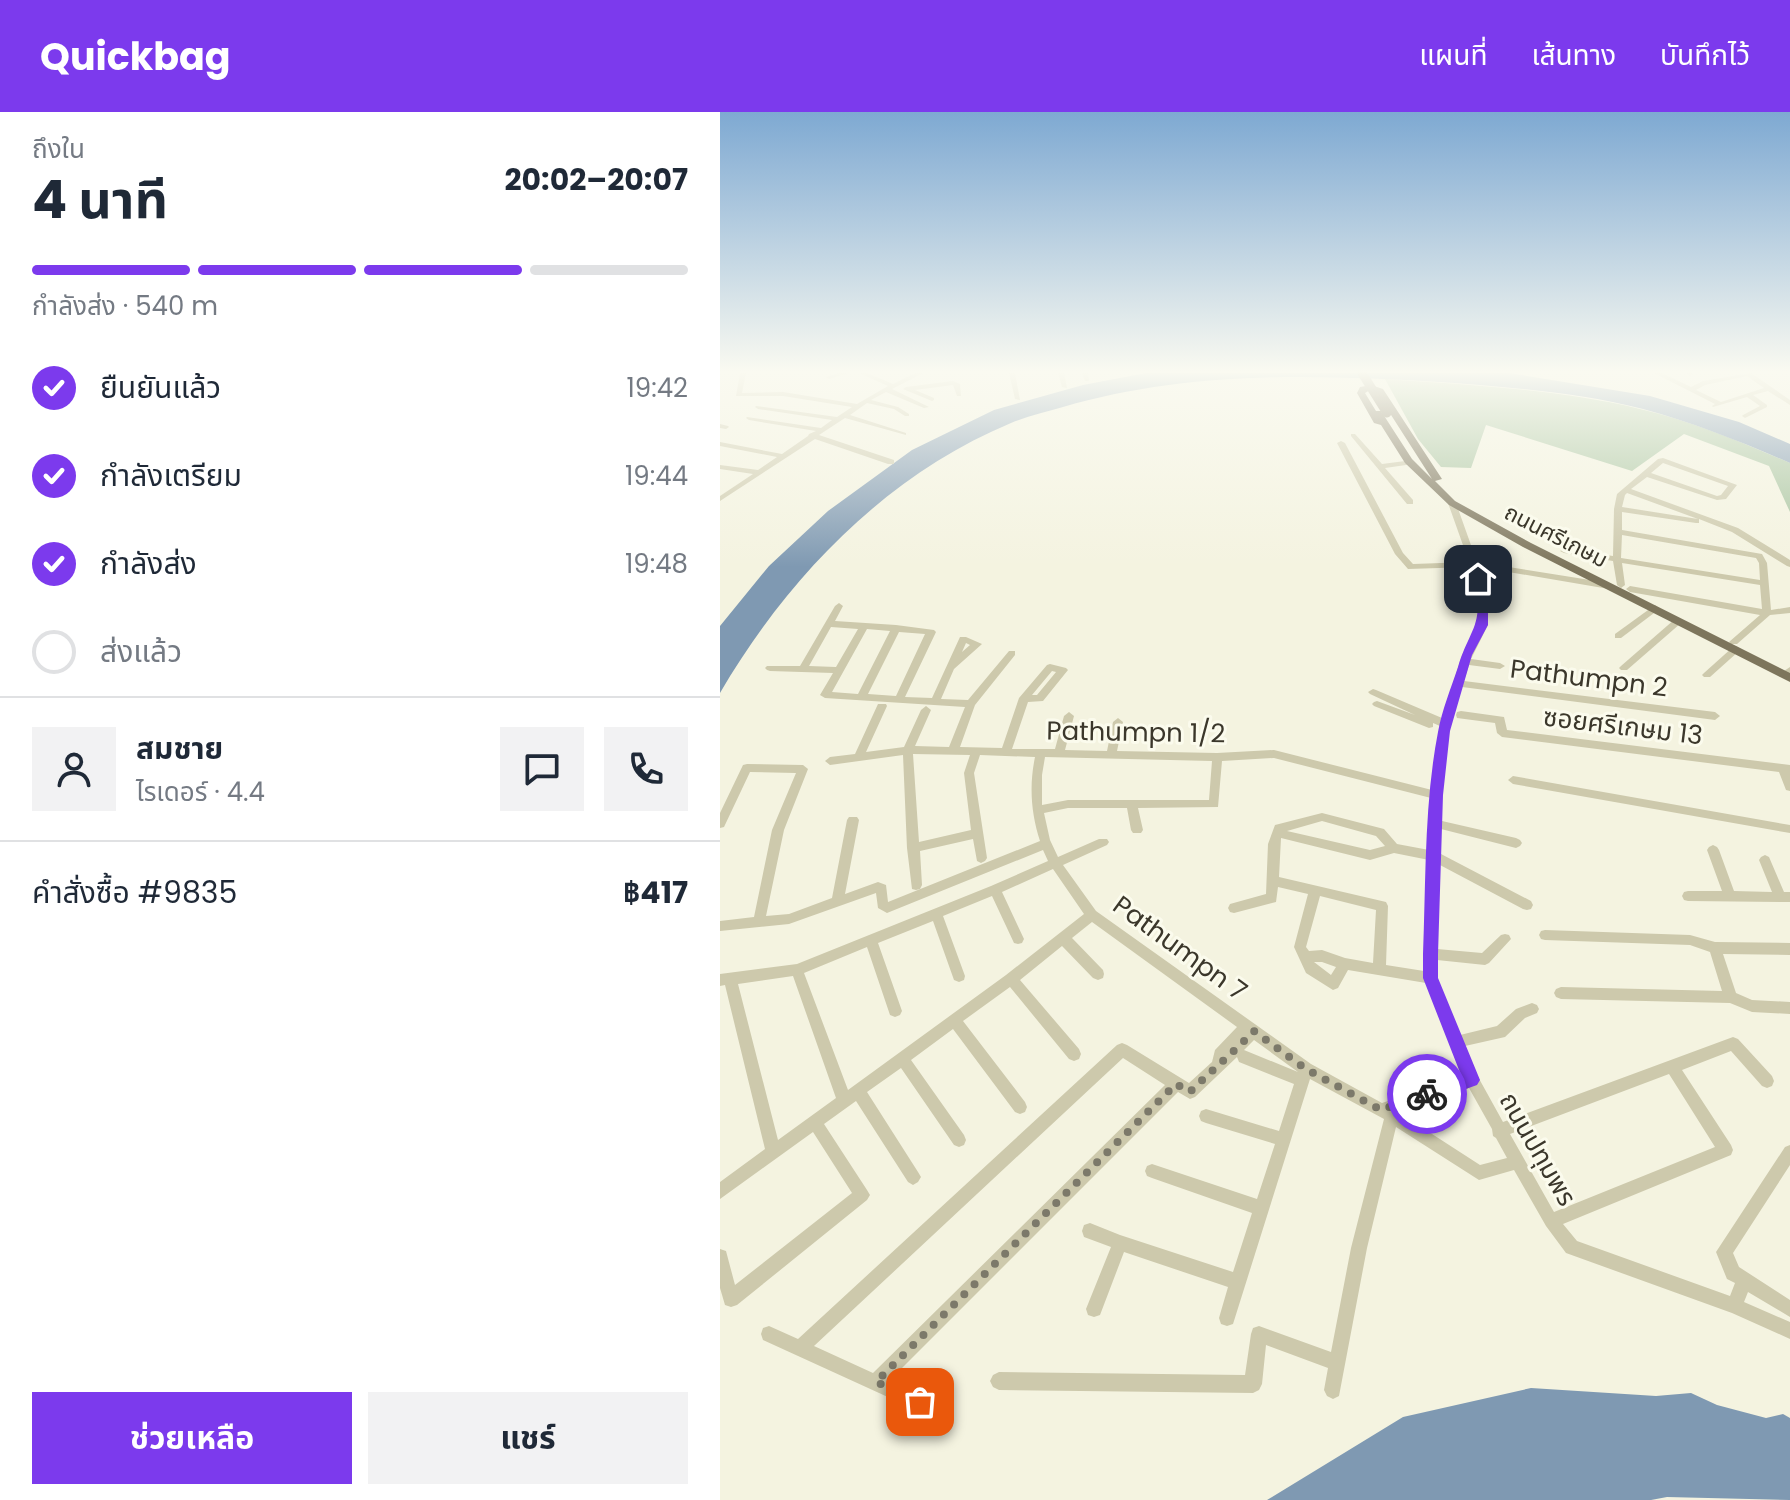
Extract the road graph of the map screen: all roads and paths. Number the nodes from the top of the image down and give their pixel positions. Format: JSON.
{"nodes":[{"id":1,"x":807,"y":438,"type":"edge"},
{"id":2,"x":819,"y":438,"type":"edge"},
{"id":3,"x":1355,"y":438,"type":"edge"},
{"id":4,"x":1388,"y":438,"type":"edge"},
{"id":5,"x":1396,"y":438,"type":"edge"},
{"id":6,"x":1401,"y":438,"type":"edge"},
{"id":7,"x":1409,"y":438,"type":"edge"},
{"id":8,"x":1341,"y":443,"type":"dead end"},
{"id":9,"x":720,"y":444,"type":"edge"},
{"id":10,"x":781,"y":456,"type":"junction"},
{"id":11,"x":1409,"y":461,"type":"junction"},
{"id":12,"x":891,"y":462,"type":"dead end"},
{"id":13,"x":720,"y":467,"type":"edge"},
{"id":14,"x":1379,"y":467,"type":"junction"},
{"id":15,"x":757,"y":472,"type":"junction"},
{"id":16,"x":1646,"y":474,"type":"junction"},
{"id":17,"x":1444,"y":486,"type":"junction"},
{"id":18,"x":1626,"y":490,"type":"junction"},
{"id":19,"x":724,"y":492,"type":"edge"},
{"id":20,"x":720,"y":499,"type":"edge"},
{"id":21,"x":1410,"y":502,"type":"dead end"},
{"id":22,"x":1452,"y":503,"type":"junction"},
{"id":23,"x":1618,"y":509,"type":"junction"},
{"id":24,"x":1715,"y":523,"type":"junction"},
{"id":25,"x":1617,"y":532,"type":"junction"},
{"id":26,"x":1564,"y":551,"type":"dead end"},
{"id":27,"x":1617,"y":559,"type":"junction"},
{"id":28,"x":1474,"y":564,"type":"junction"},
{"id":29,"x":1790,"y":564,"type":"edge"},
{"id":30,"x":1763,"y":583,"type":"junction"},
{"id":31,"x":1621,"y":587,"type":"junction"},
{"id":32,"x":839,"y":606,"type":"dead end"},
{"id":33,"x":1655,"y":608,"type":"junction"},
{"id":34,"x":1790,"y":610,"type":"edge"},
{"id":35,"x":1767,"y":613,"type":"junction"},
{"id":36,"x":1678,"y":621,"type":"junction"},
{"id":37,"x":828,"y":624,"type":"junction"},
{"id":38,"x":864,"y":626,"type":"junction"},
{"id":39,"x":896,"y":628,"type":"junction"},
{"id":40,"x":1618,"y":636,"type":"dead end"},
{"id":41,"x":1735,"y":646,"type":"junction"},
{"id":42,"x":1012,"y":653,"type":"dead end"},
{"id":43,"x":1465,"y":661,"type":"junction"},
{"id":44,"x":1500,"y":666,"type":"dead end"},
{"id":45,"x":770,"y":668,"type":"dead end"},
{"id":46,"x":950,"y":668,"type":"dead end"},
{"id":47,"x":1624,"y":668,"type":"dead end"},
{"id":48,"x":803,"y":669,"type":"junction"},
{"id":49,"x":839,"y":670,"type":"junction"},
{"id":50,"x":1790,"y":671,"type":"edge"},
{"id":51,"x":1707,"y":675,"type":"dead end"},
{"id":52,"x":1790,"y":678,"type":"edge"},
{"id":53,"x":1457,"y":683,"type":"junction"},
{"id":54,"x":1373,"y":692,"type":"dead end"},
{"id":55,"x":862,"y":696,"type":"junction"},
{"id":56,"x":1024,"y":698,"type":"dead end"},
{"id":57,"x":899,"y":699,"type":"junction"},
{"id":58,"x":971,"y":704,"type":"junction"},
{"id":59,"x":1377,"y":704,"type":"dead end"},
{"id":60,"x":882,"y":706,"type":"dead end"},
{"id":61,"x":931,"y":706,"type":"junction"},
{"id":62,"x":1461,"y":715,"type":"dead end"},
{"id":63,"x":1069,"y":716,"type":"dead end"},
{"id":64,"x":1715,"y":716,"type":"dead end"},
{"id":65,"x":1118,"y":722,"type":"dead end"},
{"id":66,"x":1445,"y":727,"type":"junction"},
{"id":67,"x":908,"y":750,"type":"junction"},
{"id":68,"x":953,"y":751,"type":"junction"},
{"id":69,"x":976,"y":752,"type":"junction"},
{"id":70,"x":1006,"y":752,"type":"junction"},
{"id":71,"x":1041,"y":752,"type":"junction"},
{"id":72,"x":1059,"y":753,"type":"junction"},
{"id":73,"x":1111,"y":754,"type":"junction"},
{"id":74,"x":859,"y":757,"type":"junction"},
{"id":75,"x":1217,"y":757,"type":"junction"},
{"id":76,"x":830,"y":761,"type":"dead end"},
{"id":77,"x":1786,"y":769,"type":"edge"},
{"id":78,"x":1513,"y":780,"type":"dead end"},
{"id":79,"x":1790,"y":787,"type":"edge"},
{"id":80,"x":1437,"y":795,"type":"junction"},
{"id":81,"x":1132,"y":806,"type":"junction"},
{"id":82,"x":1039,"y":810,"type":"junction"},
{"id":83,"x":853,"y":820,"type":"dead end"},
{"id":84,"x":720,"y":824,"type":"edge"},
{"id":85,"x":1437,"y":824,"type":"junction"},
{"id":86,"x":1790,"y":829,"type":"edge"},
{"id":87,"x":1137,"y":830,"type":"dead end"},
{"id":88,"x":1278,"y":833,"type":"junction"},
{"id":89,"x":976,"y":834,"type":"junction"},
{"id":90,"x":1103,"y":842,"type":"dead end"},
{"id":91,"x":1516,"y":843,"type":"dead end"},
{"id":92,"x":1045,"y":844,"type":"junction"},
{"id":93,"x":913,"y":848,"type":"junction"},
{"id":94,"x":1394,"y":848,"type":"junction"},
{"id":95,"x":1713,"y":850,"type":"dead end"},
{"id":96,"x":1434,"y":856,"type":"junction"},
{"id":97,"x":981,"y":858,"type":"dead end"},
{"id":98,"x":1765,"y":860,"type":"dead end"},
{"id":99,"x":1054,"y":863,"type":"junction"},
{"id":100,"x":1275,"y":881,"type":"junction"},
{"id":101,"x":916,"y":885,"type":"dead end"},
{"id":102,"x":995,"y":890,"type":"junction"},
{"id":103,"x":1315,"y":891,"type":"junction"},
{"id":104,"x":1688,"y":896,"type":"dead end"},
{"id":105,"x":1730,"y":896,"type":"junction"},
{"id":106,"x":1785,"y":896,"type":"edge"},
{"id":107,"x":838,"y":900,"type":"junction"},
{"id":108,"x":1527,"y":905,"type":"dead end"},
{"id":109,"x":1234,"y":908,"type":"dead end"},
{"id":110,"x":936,"y":913,"type":"junction"},
{"id":111,"x":1092,"y":915,"type":"junction"},
{"id":112,"x":759,"y":922,"type":"junction"},
{"id":113,"x":720,"y":926,"type":"edge"},
{"id":114,"x":1545,"y":935,"type":"dead end"},
{"id":115,"x":1063,"y":938,"type":"junction"},
{"id":116,"x":1018,"y":939,"type":"dead end"},
{"id":117,"x":1505,"y":939,"type":"dead end"},
{"id":118,"x":871,"y":941,"type":"junction"},
{"id":119,"x":1715,"y":948,"type":"junction"},
{"id":120,"x":1790,"y":949,"type":"edge"},
{"id":121,"x":1430,"y":954,"type":"junction"},
{"id":122,"x":1308,"y":957,"type":"junction"},
{"id":123,"x":1345,"y":964,"type":"junction"},
{"id":124,"x":1379,"y":969,"type":"junction"},
{"id":125,"x":797,"y":970,"type":"junction"},
{"id":126,"x":1098,"y":974,"type":"dead end"},
{"id":127,"x":959,"y":976,"type":"dead end"},
{"id":128,"x":1430,"y":978,"type":"junction"},
{"id":129,"x":725,"y":979,"type":"edge"},
{"id":130,"x":1011,"y":979,"type":"junction"},
{"id":131,"x":1561,"y":993,"type":"dead end"},
{"id":132,"x":1731,"y":997,"type":"junction"},
{"id":133,"x":1790,"y":1008,"type":"edge"},
{"id":134,"x":1532,"y":1009,"type":"dead end"},
{"id":135,"x":895,"y":1011,"type":"dead end"},
{"id":136,"x":955,"y":1021,"type":"junction"},
{"id":137,"x":1250,"y":1028,"type":"junction"},
{"id":138,"x":1456,"y":1042,"type":"junction"},
{"id":139,"x":1074,"y":1054,"type":"dead end"},
{"id":140,"x":1244,"y":1057,"type":"dead end"},
{"id":141,"x":902,"y":1058,"type":"junction"},
{"id":142,"x":1672,"y":1067,"type":"junction"},
{"id":143,"x":1304,"y":1075,"type":"junction"},
{"id":144,"x":1472,"y":1080,"type":"junction"},
{"id":145,"x":1767,"y":1081,"type":"dead end"},
{"id":146,"x":1176,"y":1084,"type":"junction"},
{"id":147,"x":850,"y":1094,"type":"junction"},
{"id":148,"x":1020,"y":1107,"type":"dead end"},
{"id":149,"x":1386,"y":1113,"type":"junction"},
{"id":150,"x":1206,"y":1116,"type":"dead end"},
{"id":151,"x":814,"y":1121,"type":"junction"},
{"id":152,"x":1498,"y":1131,"type":"junction"},
{"id":153,"x":1282,"y":1139,"type":"junction"},
{"id":154,"x":959,"y":1140,"type":"dead end"},
{"id":155,"x":773,"y":1151,"type":"junction"},
{"id":156,"x":1790,"y":1152,"type":"edge"},
{"id":157,"x":1518,"y":1162,"type":"junction"},
{"id":158,"x":1152,"y":1171,"type":"dead end"},
{"id":159,"x":913,"y":1177,"type":"dead end"},
{"id":160,"x":720,"y":1191,"type":"edge"},
{"id":161,"x":1260,"y":1208,"type":"junction"},
{"id":162,"x":1551,"y":1221,"type":"junction"},
{"id":163,"x":1090,"y":1231,"type":"dead end"},
{"id":164,"x":1120,"y":1243,"type":"junction"},
{"id":165,"x":720,"y":1257,"type":"edge"},
{"id":166,"x":1744,"y":1280,"type":"junction"},
{"id":167,"x":1238,"y":1282,"type":"junction"},
{"id":168,"x":1734,"y":1306,"type":"junction"},
{"id":169,"x":1094,"y":1309,"type":"dead end"},
{"id":170,"x":1790,"y":1309,"type":"edge"},
{"id":171,"x":1227,"y":1318,"type":"dead end"},
{"id":172,"x":1790,"y":1331,"type":"edge"},
{"id":173,"x":769,"y":1334,"type":"dead end"},
{"id":174,"x":800,"y":1348,"type":"junction"},
{"id":175,"x":1338,"y":1363,"type":"junction"},
{"id":176,"x":999,"y":1381,"type":"dead end"},
{"id":177,"x":876,"y":1382,"type":"junction"},
{"id":178,"x":1333,"y":1390,"type":"dead end"},
{"id":179,"x":942,"y":1413,"type":"dead end"}],
"edges":[{"from":1,"to":10,"type":"street"},
{"from":2,"to":12,"type":"street"},
{"from":3,"to":14,"type":"street"},
{"from":4,"to":11,"type":"main road"},
{"from":5,"to":11,"type":"main road","name":"ถนนศรีเกษม"},
{"from":6,"to":17,"type":"main road","name":"ถนนศรีเกษม"},
{"from":7,"to":17,"type":"main road"},
{"from":8,"to":28,"type":"street"},
{"from":9,"to":10,"type":"street"},
{"from":10,"to":15,"type":"street"},
{"from":11,"to":14,"type":"street"},
{"from":11,"to":22,"type":"main road","name":"ถนนศรีเกษม"},
{"from":13,"to":15,"type":"street"},
{"from":14,"to":21,"type":"street"},
{"from":15,"to":19,"type":"street"},
{"from":16,"to":16,"type":"street"},
{"from":16,"to":18,"type":"street"},
{"from":17,"to":31,"type":"main road","name":"ถนนศรีเกษม"},
{"from":18,"to":23,"type":"street"},
{"from":18,"to":24,"type":"street"},
{"from":19,"to":20,"type":"street"},
{"from":22,"to":28,"type":"street","name":"ถนนปทุมพร"},
{"from":22,"to":31,"type":"main road","name":"ถนนศรีเกษม"},
{"from":23,"to":24,"type":"street"},
{"from":23,"to":25,"type":"street"},
{"from":24,"to":29,"type":"street"},
{"from":25,"to":27,"type":"street"},
{"from":25,"to":30,"type":"street"},
{"from":26,"to":27,"type":"street"},
{"from":27,"to":30,"type":"street"},
{"from":27,"to":31,"type":"street"},
{"from":28,"to":31,"type":"street"},
{"from":28,"to":43,"type":"street","name":"ถนนปทุมพร"},
{"from":30,"to":35,"type":"street"},
{"from":31,"to":33,"type":"main road","name":"ถนนศรีเกษม"},
{"from":31,"to":35,"type":"street"},
{"from":31,"to":41,"type":"main road","name":"ถนนศรีเกษม"},
{"from":32,"to":37,"type":"street"},
{"from":33,"to":36,"type":"main road","name":"ถนนศรีเกษม"},
{"from":33,"to":40,"type":"street"},
{"from":34,"to":35,"type":"street"},
{"from":35,"to":41,"type":"street"},
{"from":36,"to":41,"type":"main road","name":"ถนนศรีเกษม"},
{"from":36,"to":47,"type":"street"},
{"from":37,"to":38,"type":"street"},
{"from":37,"to":48,"type":"street"},
{"from":38,"to":39,"type":"street"},
{"from":38,"to":49,"type":"street"},
{"from":39,"to":55,"type":"street"},
{"from":39,"to":57,"type":"street"},
{"from":41,"to":50,"type":"main road","name":"ถนนศรีเกษม"},
{"from":41,"to":51,"type":"street"},
{"from":41,"to":52,"type":"main road","name":"ถนนศรีเกษม"},
{"from":42,"to":58,"type":"street"},
{"from":43,"to":44,"type":"street"},
{"from":43,"to":53,"type":"street","name":"ถนนปทุมพร"},
{"from":45,"to":48,"type":"street"},
{"from":46,"to":61,"type":"street"},
{"from":48,"to":49,"type":"street"},
{"from":49,"to":55,"type":"street"},
{"from":53,"to":64,"type":"street","name":"Pathumpn 2"},
{"from":53,"to":66,"type":"street","name":"ถนนปทุมพร"},
{"from":54,"to":66,"type":"street"},
{"from":55,"to":57,"type":"street"},
{"from":56,"to":70,"type":"street"},
{"from":57,"to":61,"type":"street"},
{"from":58,"to":61,"type":"street"},
{"from":58,"to":68,"type":"street"},
{"from":59,"to":66,"type":"street"},
{"from":60,"to":74,"type":"street"},
{"from":61,"to":67,"type":"street"},
{"from":62,"to":77,"type":"street","name":"ซอยศรีเกษม 13"},
{"from":63,"to":72,"type":"street"},
{"from":65,"to":73,"type":"street"},
{"from":66,"to":80,"type":"street","name":"ถนนปทุมพร"},
{"from":67,"to":68,"type":"street","name":"Pathumpn 1/2"},
{"from":67,"to":74,"type":"street","name":"Pathumpn 1/2"},
{"from":67,"to":93,"type":"street"},
{"from":68,"to":69,"type":"street","name":"Pathumpn 1/2"},
{"from":69,"to":70,"type":"street","name":"Pathumpn 1/2"},
{"from":69,"to":89,"type":"street"},
{"from":70,"to":71,"type":"street","name":"Pathumpn 1/2"},
{"from":71,"to":72,"type":"street","name":"Pathumpn 1/2"},
{"from":71,"to":82,"type":"street","name":"Pathumpn 7"},
{"from":72,"to":73,"type":"street","name":"Pathumpn 1/2"},
{"from":73,"to":75,"type":"street","name":"Pathumpn 1/2"},
{"from":74,"to":76,"type":"street","name":"Pathumpn 1/2"},
{"from":75,"to":80,"type":"street","name":"Pathumpn 1/2"},
{"from":75,"to":81,"type":"street"},
{"from":77,"to":79,"type":"street"},
{"from":78,"to":86,"type":"street"},
{"from":80,"to":85,"type":"street","name":"ถนนปทุมพร"},
{"from":81,"to":82,"type":"street"},
{"from":81,"to":87,"type":"street"},
{"from":82,"to":92,"type":"street","name":"Pathumpn 7"},
{"from":83,"to":107,"type":"street"},
{"from":84,"to":112,"type":"street"},
{"from":85,"to":91,"type":"street"},
{"from":85,"to":96,"type":"street","name":"ถนนปทุมพร"},
{"from":88,"to":94,"type":"street"},
{"from":88,"to":94,"type":"street"},
{"from":88,"to":100,"type":"street"},
{"from":89,"to":93,"type":"street"},
{"from":89,"to":97,"type":"street"},
{"from":90,"to":99,"type":"street"},
{"from":92,"to":99,"type":"street","name":"Pathumpn 7"},
{"from":92,"to":107,"type":"street"},
{"from":93,"to":101,"type":"street"},
{"from":94,"to":96,"type":"street"},
{"from":95,"to":105,"type":"street"},
{"from":96,"to":108,"type":"street"},
{"from":96,"to":121,"type":"street","name":"ถนนปทุมพร"},
{"from":98,"to":106,"type":"street"},
{"from":99,"to":102,"type":"street"},
{"from":99,"to":111,"type":"street","name":"Pathumpn 7"},
{"from":100,"to":103,"type":"street"},
{"from":100,"to":109,"type":"street"},
{"from":102,"to":110,"type":"street"},
{"from":102,"to":116,"type":"street"},
{"from":103,"to":122,"type":"street"},
{"from":103,"to":124,"type":"street"},
{"from":104,"to":105,"type":"street"},
{"from":105,"to":106,"type":"street"},
{"from":107,"to":112,"type":"street"},
{"from":110,"to":118,"type":"street"},
{"from":110,"to":127,"type":"street"},
{"from":111,"to":115,"type":"street"},
{"from":111,"to":137,"type":"street","name":"Pathumpn 7"},
{"from":112,"to":113,"type":"street"},
{"from":114,"to":119,"type":"street"},
{"from":115,"to":126,"type":"street"},
{"from":115,"to":130,"type":"street"},
{"from":117,"to":121,"type":"street"},
{"from":118,"to":125,"type":"street"},
{"from":118,"to":135,"type":"street"},
{"from":119,"to":120,"type":"street"},
{"from":119,"to":132,"type":"street"},
{"from":121,"to":128,"type":"street","name":"ถนนปทุมพร"},
{"from":122,"to":123,"type":"street"},
{"from":122,"to":123,"type":"street"},
{"from":123,"to":124,"type":"street"},
{"from":124,"to":128,"type":"street"},
{"from":125,"to":129,"type":"street"},
{"from":125,"to":147,"type":"street"},
{"from":128,"to":138,"type":"street","name":"ถนนปทุมพร"},
{"from":129,"to":155,"type":"street"},
{"from":130,"to":136,"type":"street"},
{"from":130,"to":139,"type":"street"},
{"from":131,"to":132,"type":"street"},
{"from":132,"to":133,"type":"street"},
{"from":134,"to":138,"type":"street"},
{"from":136,"to":141,"type":"street"},
{"from":136,"to":148,"type":"street"},
{"from":137,"to":143,"type":"street","name":"Pathumpn 7"},
{"from":137,"to":146,"type":"street"},
{"from":138,"to":144,"type":"street","name":"ถนนปทุมพร"},
{"from":140,"to":143,"type":"street"},
{"from":141,"to":147,"type":"street"},
{"from":141,"to":154,"type":"street"},
{"from":142,"to":145,"type":"street"},
{"from":142,"to":152,"type":"street"},
{"from":142,"to":162,"type":"street"},
{"from":143,"to":149,"type":"street","name":"Pathumpn 7"},
{"from":143,"to":153,"type":"street"},
{"from":144,"to":149,"type":"street"},
{"from":144,"to":152,"type":"street","name":"ถนนปทุมพร"},
{"from":146,"to":174,"type":"street"},
{"from":146,"to":177,"type":"street"},
{"from":147,"to":151,"type":"street"},
{"from":147,"to":159,"type":"street"},
{"from":149,"to":157,"type":"street","name":"Pathumpn 7"},
{"from":149,"to":175,"type":"street"},
{"from":150,"to":153,"type":"street"},
{"from":151,"to":155,"type":"street"},
{"from":151,"to":165,"type":"street"},
{"from":152,"to":157,"type":"street","name":"ถนนปทุมพร"},
{"from":153,"to":161,"type":"street"},
{"from":155,"to":160,"type":"street"},
{"from":156,"to":166,"type":"street"},
{"from":157,"to":162,"type":"street","name":"ถนนปทุมพร"},
{"from":158,"to":161,"type":"street"},
{"from":161,"to":167,"type":"street"},
{"from":162,"to":168,"type":"street","name":"ถนนปทุมพร"},
{"from":163,"to":164,"type":"street"},
{"from":164,"to":167,"type":"street"},
{"from":164,"to":169,"type":"street"},
{"from":166,"to":168,"type":"street"},
{"from":166,"to":170,"type":"street"},
{"from":167,"to":171,"type":"street"},
{"from":168,"to":172,"type":"street","name":"ถนนปทุมพร"},
{"from":173,"to":174,"type":"street"},
{"from":174,"to":177,"type":"street"},
{"from":175,"to":176,"type":"street"},
{"from":175,"to":178,"type":"street"},
{"from":177,"to":179,"type":"street"}]}
